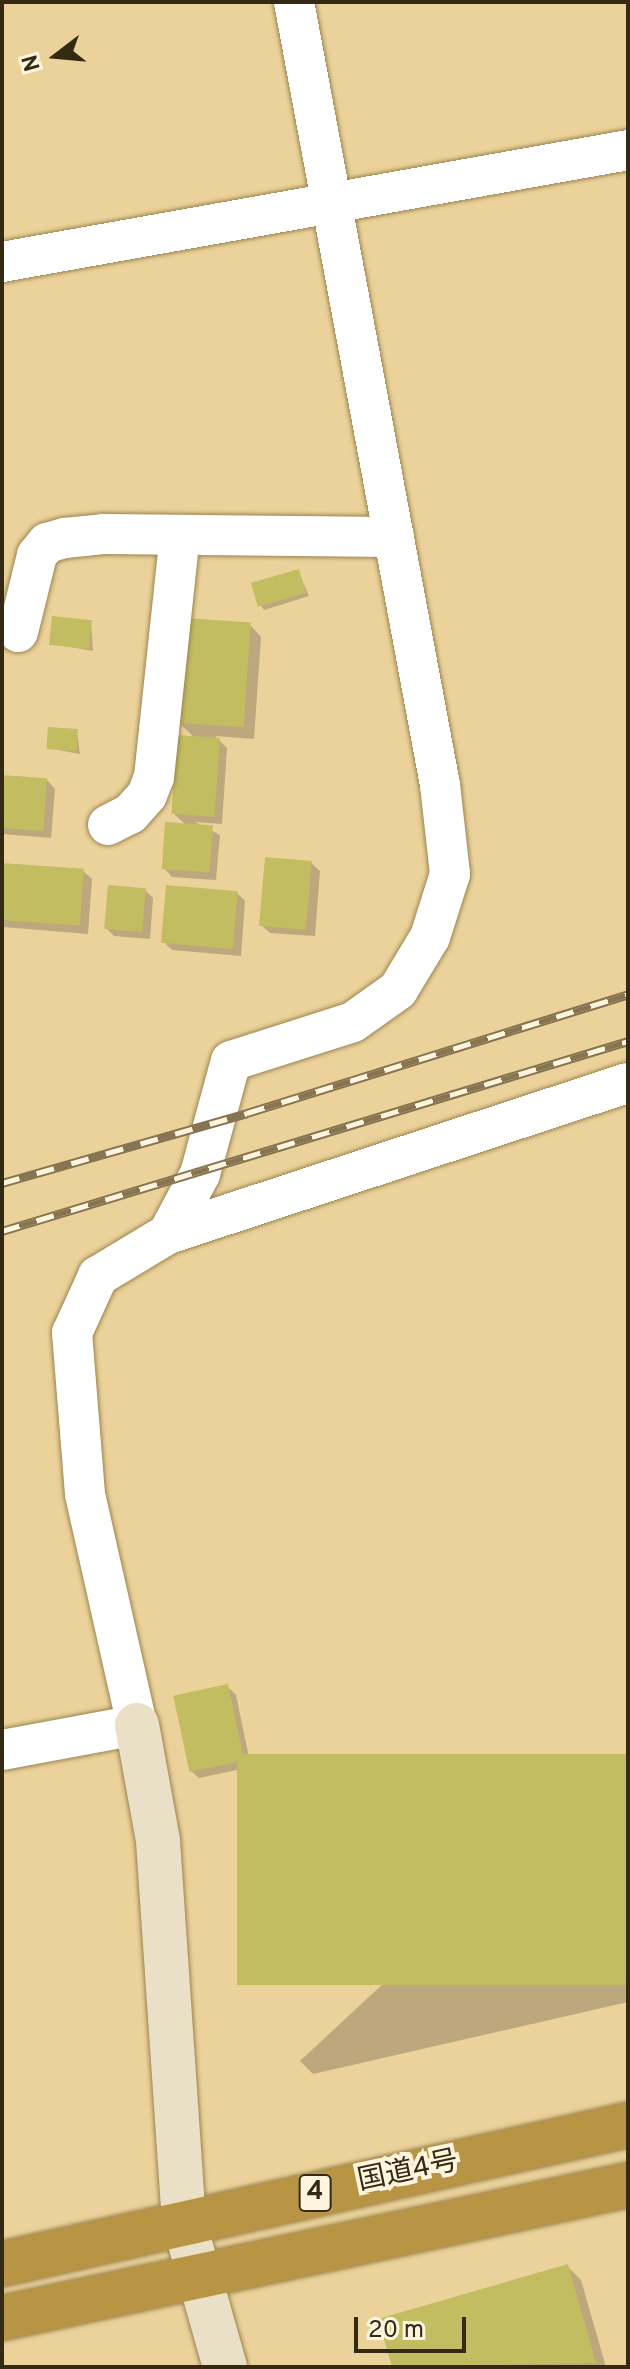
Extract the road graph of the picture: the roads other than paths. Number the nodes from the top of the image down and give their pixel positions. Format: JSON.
{"nodes":[{"id":1,"x":294,"y":2,"type":"edge"},
{"id":2,"x":628,"y":150,"type":"edge"},
{"id":3,"x":330,"y":205,"type":"junction"},
{"id":4,"x":2,"y":262,"type":"edge"},
{"id":5,"x":180,"y":535,"type":"junction"},
{"id":6,"x":394,"y":537,"type":"junction"},
{"id":7,"x":18,"y":632,"type":"dead end"},
{"id":8,"x":108,"y":825,"type":"dead end"},
{"id":9,"x":628,"y":1083,"type":"edge"},
{"id":10,"x":168,"y":1234,"type":"junction"},
{"id":11,"x":137,"y":1725,"type":"junction"},
{"id":12,"x":2,"y":1750,"type":"edge"},
{"id":13,"x":628,"y":2125,"type":"edge"},
{"id":14,"x":628,"y":2185,"type":"edge"},
{"id":15,"x":184,"y":2222,"type":"junction"},
{"id":16,"x":2,"y":2264,"type":"edge"},
{"id":17,"x":197,"y":2278,"type":"junction"},
{"id":18,"x":2,"y":2318,"type":"edge"},
{"id":19,"x":225,"y":2367,"type":"edge"}],
"edges":[{"from":1,"to":3,"type":"street"},
{"from":2,"to":3,"type":"street"},
{"from":3,"to":4,"type":"street"},
{"from":3,"to":6,"type":"street"},
{"from":5,"to":6,"type":"street"},
{"from":5,"to":7,"type":"street"},
{"from":5,"to":8,"type":"street"},
{"from":6,"to":10,"type":"street"},
{"from":9,"to":10,"type":"street"},
{"from":10,"to":11,"type":"street"},
{"from":11,"to":12,"type":"street"},
{"from":11,"to":15,"type":"street"},
{"from":13,"to":15,"type":"highway","name":"国道4号","number":"4"},
{"from":14,"to":17,"type":"highway","number":"4"},
{"from":15,"to":16,"type":"highway","name":"国道4号","number":"4"},
{"from":15,"to":17,"type":"street"},
{"from":17,"to":18,"type":"highway","number":"4"},
{"from":17,"to":19,"type":"street"}]}
